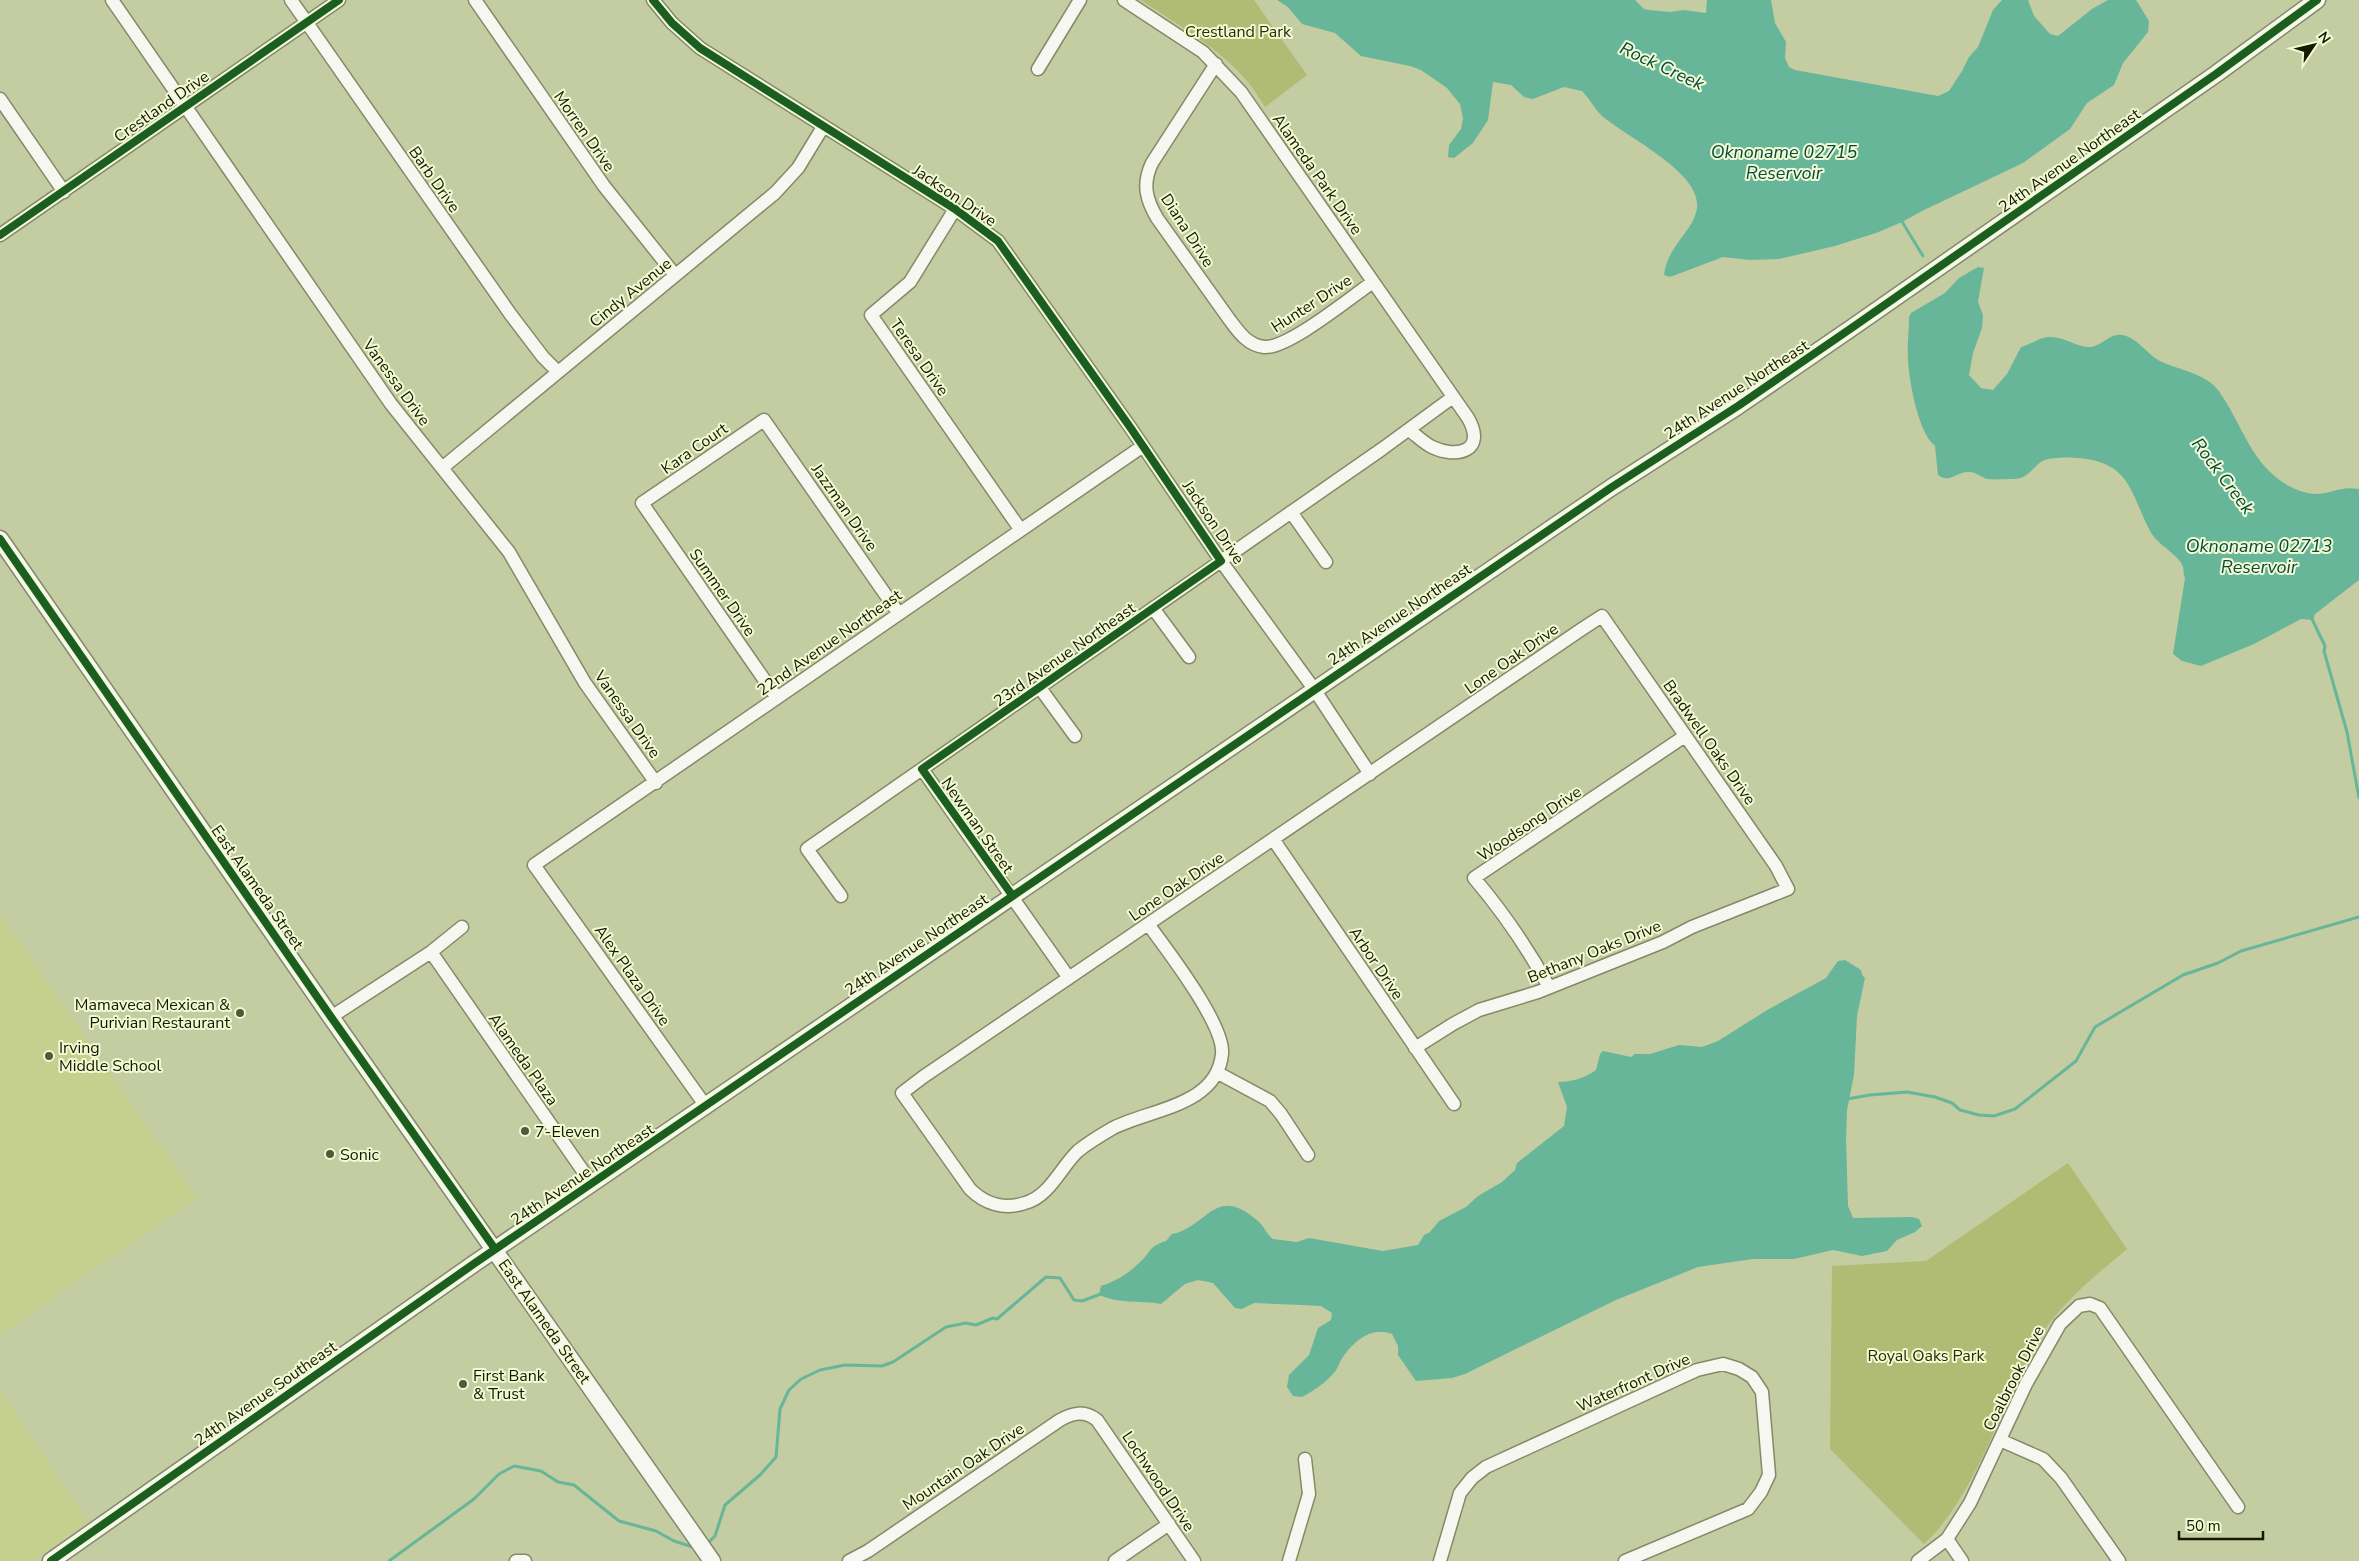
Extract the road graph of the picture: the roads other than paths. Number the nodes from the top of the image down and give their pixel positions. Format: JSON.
{"nodes":[{"id":1,"x":112,"y":0,"type":"edge"},
{"id":2,"x":291,"y":0,"type":"edge"},
{"id":3,"x":339,"y":0,"type":"edge"},
{"id":4,"x":474,"y":0,"type":"edge"},
{"id":5,"x":653,"y":0,"type":"edge"},
{"id":6,"x":1080,"y":0,"type":"edge"},
{"id":7,"x":1124,"y":0,"type":"edge"},
{"id":8,"x":2317,"y":0,"type":"edge"},
{"id":9,"x":307,"y":22,"type":"junction"},
{"id":10,"x":1216,"y":64,"type":"junction"},
{"id":11,"x":1038,"y":69,"type":"dead end"},
{"id":12,"x":0,"y":100,"type":"edge"},
{"id":13,"x":185,"y":106,"type":"junction"},
{"id":14,"x":823,"y":127,"type":"junction"},
{"id":15,"x":64,"y":192,"type":"junction"},
{"id":16,"x":955,"y":209,"type":"junction"},
{"id":17,"x":0,"y":236,"type":"edge"},
{"id":18,"x":675,"y":275,"type":"junction"},
{"id":19,"x":1373,"y":282,"type":"junction"},
{"id":20,"x":1264,"y":347,"type":"joint"},
{"id":21,"x":558,"y":372,"type":"junction"},
{"id":22,"x":1454,"y":397,"type":"junction"},
{"id":23,"x":764,"y":420,"type":"joint"},
{"id":24,"x":1409,"y":430,"type":"junction"},
{"id":25,"x":1143,"y":446,"type":"junction"},
{"id":26,"x":442,"y":468,"type":"junction"},
{"id":27,"x":642,"y":504,"type":"joint"},
{"id":28,"x":1291,"y":512,"type":"junction"},
{"id":29,"x":1020,"y":529,"type":"junction"},
{"id":30,"x":0,"y":539,"type":"edge"},
{"id":31,"x":1221,"y":561,"type":"junction"},
{"id":32,"x":1326,"y":562,"type":"dead end"},
{"id":33,"x":1154,"y":608,"type":"junction"},
{"id":34,"x":899,"y":614,"type":"junction"},
{"id":35,"x":1602,"y":616,"type":"joint"},
{"id":36,"x":1189,"y":657,"type":"dead end"},
{"id":37,"x":1040,"y":688,"type":"junction"},
{"id":38,"x":1314,"y":689,"type":"junction"},
{"id":39,"x":777,"y":698,"type":"junction"},
{"id":40,"x":1075,"y":736,"type":"dead end"},
{"id":41,"x":1685,"y":736,"type":"junction"},
{"id":42,"x":922,"y":770,"type":"junction"},
{"id":43,"x":1370,"y":774,"type":"junction"},
{"id":44,"x":656,"y":783,"type":"junction"},
{"id":45,"x":1274,"y":840,"type":"junction"},
{"id":46,"x":534,"y":865,"type":"joint"},
{"id":47,"x":1788,"y":889,"type":"joint"},
{"id":48,"x":1012,"y":895,"type":"junction"},
{"id":49,"x":841,"y":896,"type":"dead end"},
{"id":50,"x":1148,"y":924,"type":"junction"},
{"id":51,"x":462,"y":927,"type":"dead end"},
{"id":52,"x":431,"y":952,"type":"junction"},
{"id":53,"x":1069,"y":978,"type":"junction"},
{"id":54,"x":1549,"y":987,"type":"junction"},
{"id":55,"x":331,"y":1017,"type":"junction"},
{"id":56,"x":1415,"y":1048,"type":"junction"},
{"id":57,"x":1218,"y":1073,"type":"junction"},
{"id":58,"x":1454,"y":1104,"type":"dead end"},
{"id":59,"x":705,"y":1105,"type":"junction"},
{"id":60,"x":1308,"y":1155,"type":"dead end"},
{"id":61,"x":592,"y":1184,"type":"junction"},
{"id":62,"x":495,"y":1250,"type":"junction"},
{"id":63,"x":1097,"y":1420,"type":"joint"},
{"id":64,"x":2000,"y":1440,"type":"junction"},
{"id":65,"x":1305,"y":1459,"type":"dead end"},
{"id":66,"x":2238,"y":1507,"type":"dead end"},
{"id":67,"x":1169,"y":1524,"type":"junction"},
{"id":68,"x":1947,"y":1539,"type":"junction"},
{"id":69,"x":708,"y":1555,"type":"edge"},
{"id":70,"x":52,"y":1561,"type":"edge"},
{"id":71,"x":516,"y":1561,"type":"edge"},
{"id":72,"x":525,"y":1561,"type":"edge"},
{"id":73,"x":849,"y":1561,"type":"edge"},
{"id":74,"x":1115,"y":1561,"type":"edge"},
{"id":75,"x":1194,"y":1561,"type":"edge"},
{"id":76,"x":1289,"y":1561,"type":"edge"},
{"id":77,"x":1440,"y":1561,"type":"edge"},
{"id":78,"x":1625,"y":1561,"type":"edge"},
{"id":79,"x":1918,"y":1561,"type":"edge"},
{"id":80,"x":1962,"y":1561,"type":"edge"},
{"id":81,"x":2119,"y":1561,"type":"edge"}],
"edges":[{"from":1,"to":13,"type":"street","name":"Vanessa Drive"},
{"from":2,"to":9,"type":"street","name":"Barb Drive"},
{"from":3,"to":9,"type":"street","name":"Crestland Drive"},
{"from":4,"to":18,"type":"street","name":"Morren Drive"},
{"from":5,"to":14,"type":"street","name":"Jackson Drive"},
{"from":6,"to":11,"type":"street"},
{"from":7,"to":10,"type":"street","name":"Alameda Park Drive"},
{"from":8,"to":38,"type":"street","name":"24th Avenue Northeast"},
{"from":9,"to":13,"type":"street","name":"Crestland Drive"},
{"from":9,"to":21,"type":"street","name":"Barb Drive"},
{"from":10,"to":19,"type":"street","name":"Alameda Park Drive"},
{"from":10,"to":20,"type":"street","name":"Diana Drive"},
{"from":12,"to":15,"type":"street"},
{"from":13,"to":15,"type":"street","name":"Crestland Drive"},
{"from":13,"to":26,"type":"street","name":"Vanessa Drive"},
{"from":14,"to":16,"type":"street","name":"Jackson Drive"},
{"from":14,"to":18,"type":"street","name":"Cindy Avenue"},
{"from":15,"to":17,"type":"street","name":"Crestland Drive"},
{"from":16,"to":25,"type":"street","name":"Jackson Drive"},
{"from":16,"to":29,"type":"street","name":"Teresa Drive"},
{"from":18,"to":21,"type":"street","name":"Cindy Avenue"},
{"from":19,"to":20,"type":"street","name":"Hunter Drive"},
{"from":19,"to":22,"type":"street","name":"Alameda Park Drive"},
{"from":21,"to":26,"type":"street","name":"Cindy Avenue"},
{"from":22,"to":24,"type":"street","name":"23rd Avenue Northeast"},
{"from":22,"to":24,"type":"street","name":"Alameda Park Drive"},
{"from":23,"to":27,"type":"street","name":"Kara Court"},
{"from":23,"to":34,"type":"street","name":"Jazzman Drive"},
{"from":24,"to":28,"type":"street","name":"23rd Avenue Northeast"},
{"from":25,"to":29,"type":"street","name":"22nd Avenue Northeast"},
{"from":25,"to":31,"type":"street","name":"Jackson Drive"},
{"from":26,"to":44,"type":"street","name":"Vanessa Drive"},
{"from":27,"to":39,"type":"street","name":"Summer Drive"},
{"from":28,"to":31,"type":"street","name":"23rd Avenue Northeast"},
{"from":28,"to":32,"type":"street"},
{"from":29,"to":34,"type":"street","name":"22nd Avenue Northeast"},
{"from":30,"to":55,"type":"street","name":"East Alameda Street"},
{"from":31,"to":33,"type":"street","name":"23rd Avenue Northeast"},
{"from":31,"to":38,"type":"street","name":"Jackson Drive"},
{"from":33,"to":36,"type":"street"},
{"from":33,"to":37,"type":"street","name":"23rd Avenue Northeast"},
{"from":34,"to":39,"type":"street","name":"22nd Avenue Northeast"},
{"from":35,"to":41,"type":"street","name":"Bradwell Oaks Drive"},
{"from":35,"to":43,"type":"street","name":"Lone Oak Drive"},
{"from":37,"to":40,"type":"street"},
{"from":37,"to":42,"type":"street","name":"23rd Avenue Northeast"},
{"from":38,"to":43,"type":"street","name":"Jackson Drive"},
{"from":38,"to":48,"type":"street","name":"24th Avenue Northeast"},
{"from":39,"to":44,"type":"street","name":"22nd Avenue Northeast"},
{"from":41,"to":47,"type":"street","name":"Bradwell Oaks Drive"},
{"from":41,"to":54,"type":"street","name":"Woodsong Drive"},
{"from":42,"to":48,"type":"street","name":"Newman Street"},
{"from":42,"to":49,"type":"street","name":"23rd Avenue Northeast"},
{"from":43,"to":45,"type":"street","name":"Lone Oak Drive"},
{"from":44,"to":46,"type":"street","name":"22nd Avenue Northeast"},
{"from":45,"to":50,"type":"street","name":"Lone Oak Drive"},
{"from":45,"to":56,"type":"street","name":"Arbor Drive"},
{"from":46,"to":59,"type":"street","name":"Alex Plaza Drive"},
{"from":47,"to":54,"type":"street","name":"Bethany Oaks Drive"},
{"from":48,"to":53,"type":"street","name":"Newman Street"},
{"from":48,"to":59,"type":"street","name":"24th Avenue Northeast"},
{"from":50,"to":53,"type":"street","name":"Lone Oak Drive"},
{"from":50,"to":57,"type":"street"},
{"from":51,"to":52,"type":"street"},
{"from":52,"to":55,"type":"street"},
{"from":52,"to":61,"type":"street","name":"Alameda Plaza"},
{"from":53,"to":57,"type":"street","name":"Lone Oak Drive"},
{"from":54,"to":56,"type":"street","name":"Bethany Oaks Drive"},
{"from":55,"to":62,"type":"street","name":"East Alameda Street"},
{"from":56,"to":58,"type":"street","name":"Arbor Drive"},
{"from":57,"to":60,"type":"street"},
{"from":59,"to":61,"type":"street","name":"24th Avenue Northeast"},
{"from":61,"to":62,"type":"street","name":"24th Avenue Northeast"},
{"from":62,"to":69,"type":"street","name":"East Alameda Street"},
{"from":62,"to":70,"type":"street","name":"24th Avenue Southeast"},
{"from":63,"to":67,"type":"street","name":"Lochwood Drive"},
{"from":63,"to":73,"type":"street","name":"Mountain Oak Drive"},
{"from":64,"to":66,"type":"street","name":"Coalbrook Drive"},
{"from":64,"to":68,"type":"street","name":"Coalbrook Drive"},
{"from":64,"to":81,"type":"street"},
{"from":65,"to":76,"type":"street"},
{"from":67,"to":74,"type":"street"},
{"from":67,"to":75,"type":"street","name":"Lochwood Drive"},
{"from":68,"to":79,"type":"street","name":"Coalbrook Drive"},
{"from":68,"to":80,"type":"street"},
{"from":71,"to":72,"type":"street"},
{"from":77,"to":78,"type":"street","name":"Waterfront Drive"}]}
